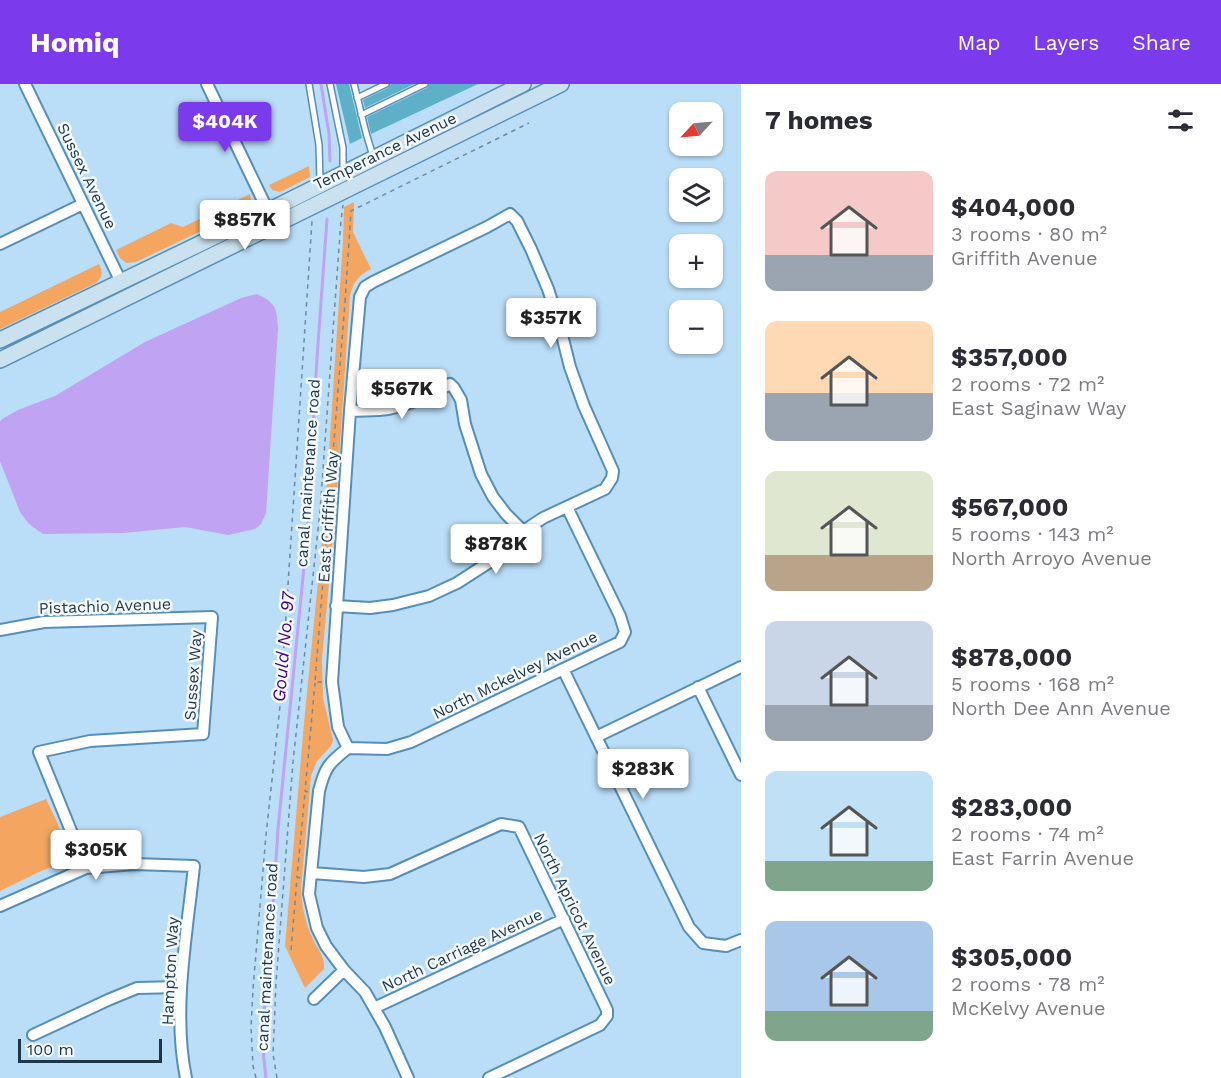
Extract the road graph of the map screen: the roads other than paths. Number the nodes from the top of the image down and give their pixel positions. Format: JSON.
{"nodes":[{"id":1,"x":25,"y":84,"type":"edge"},
{"id":2,"x":207,"y":84,"type":"edge"},
{"id":3,"x":309,"y":84,"type":"edge"},
{"id":4,"x":330,"y":84,"type":"edge"},
{"id":5,"x":354,"y":84,"type":"edge"},
{"id":6,"x":386,"y":84,"type":"edge"},
{"id":7,"x":425,"y":84,"type":"edge"},
{"id":8,"x":523,"y":84,"type":"edge"},
{"id":9,"x":561,"y":84,"type":"edge"},
{"id":10,"x":357,"y":98,"type":"junction"},
{"id":11,"x":361,"y":115,"type":"junction"},
{"id":12,"x":373,"y":158,"type":"junction"},
{"id":13,"x":343,"y":172,"type":"junction"},
{"id":14,"x":320,"y":184,"type":"junction"},
{"id":15,"x":83,"y":204,"type":"junction"},
{"id":16,"x":268,"y":211,"type":"junction"},
{"id":17,"x":0,"y":244,"type":"edge"},
{"id":18,"x":188,"y":268,"type":"junction"},
{"id":19,"x":121,"y":282,"type":"junction"},
{"id":20,"x":0,"y":340,"type":"edge"},
{"id":21,"x":0,"y":360,"type":"edge"},
{"id":22,"x":350,"y":411,"type":"junction"},
{"id":23,"x":567,"y":507,"type":"junction"},
{"id":24,"x":524,"y":532,"type":"junction"},
{"id":25,"x":336,"y":606,"type":"junction"},
{"id":26,"x":212,"y":617,"type":"joint"},
{"id":27,"x":0,"y":630,"type":"edge"},
{"id":28,"x":741,"y":667,"type":"edge"},
{"id":29,"x":564,"y":669,"type":"junction"},
{"id":30,"x":699,"y":687,"type":"junction"},
{"id":31,"x":596,"y":737,"type":"junction"},
{"id":32,"x":348,"y":748,"type":"junction"},
{"id":33,"x":741,"y":775,"type":"edge"},
{"id":34,"x":86,"y":868,"type":"junction"},
{"id":35,"x":311,"y":876,"type":"junction"},
{"id":36,"x":0,"y":906,"type":"edge"},
{"id":37,"x":564,"y":919,"type":"junction"},
{"id":38,"x":741,"y":939,"type":"edge"},
{"id":39,"x":344,"y":970,"type":"junction"},
{"id":40,"x":181,"y":987,"type":"junction"},
{"id":41,"x":314,"y":999,"type":"dead end"},
{"id":42,"x":374,"y":1008,"type":"junction"},
{"id":43,"x":33,"y":1035,"type":"dead end"},
{"id":44,"x":186,"y":1078,"type":"edge"},
{"id":45,"x":408,"y":1078,"type":"edge"},
{"id":46,"x":489,"y":1078,"type":"edge"}],
"edges":[{"from":1,"to":15,"type":"street","name":"Sussex Avenue"},
{"from":2,"to":16,"type":"street"},
{"from":3,"to":14,"type":"lane"},
{"from":4,"to":13,"type":"lane"},
{"from":5,"to":10,"type":"lane"},
{"from":6,"to":10,"type":"lane"},
{"from":7,"to":11,"type":"lane"},
{"from":8,"to":12,"type":"main road","name":"Temperance Avenue"},
{"from":9,"to":18,"type":"main road","name":"Temperance Avenue"},
{"from":10,"to":11,"type":"lane"},
{"from":11,"to":12,"type":"lane"},
{"from":12,"to":13,"type":"main road","name":"Temperance Avenue"},
{"from":13,"to":14,"type":"main road","name":"Temperance Avenue"},
{"from":14,"to":16,"type":"main road","name":"Temperance Avenue"},
{"from":15,"to":17,"type":"street"},
{"from":15,"to":19,"type":"street","name":"Sussex Avenue"},
{"from":16,"to":18,"type":"main road"},
{"from":16,"to":19,"type":"main road","name":"Temperance Avenue"},
{"from":18,"to":21,"type":"main road","name":"Temperance Avenue"},
{"from":19,"to":20,"type":"main road","name":"Temperance Avenue"},
{"from":22,"to":23,"type":"street","name":"East Criffith Way"},
{"from":22,"to":24,"type":"street"},
{"from":22,"to":25,"type":"street","name":"East Criffith Way"},
{"from":23,"to":24,"type":"street"},
{"from":23,"to":29,"type":"street","name":"North Mckelvey Avenue"},
{"from":24,"to":25,"type":"street"},
{"from":25,"to":32,"type":"street","name":"East Criffith Way"},
{"from":26,"to":27,"type":"street","name":"Pistachio Avenue"},
{"from":26,"to":34,"type":"street","name":"Sussex Way"},
{"from":28,"to":30,"type":"street"},
{"from":29,"to":31,"type":"street"},
{"from":29,"to":32,"type":"street","name":"North Mckelvey Avenue"},
{"from":30,"to":31,"type":"street"},
{"from":30,"to":33,"type":"street"},
{"from":31,"to":38,"type":"street"},
{"from":32,"to":35,"type":"street"},
{"from":34,"to":36,"type":"street"},
{"from":34,"to":40,"type":"street","name":"Hampton Way"},
{"from":35,"to":37,"type":"street","name":"North Apricot Avenue"},
{"from":35,"to":39,"type":"street"},
{"from":37,"to":42,"type":"street","name":"North Carriage Avenue"},
{"from":37,"to":46,"type":"street","name":"North Apricot Avenue"},
{"from":39,"to":41,"type":"street"},
{"from":39,"to":42,"type":"street"},
{"from":40,"to":43,"type":"street"},
{"from":40,"to":44,"type":"street","name":"Hampton Way"},
{"from":42,"to":45,"type":"street"}]}
